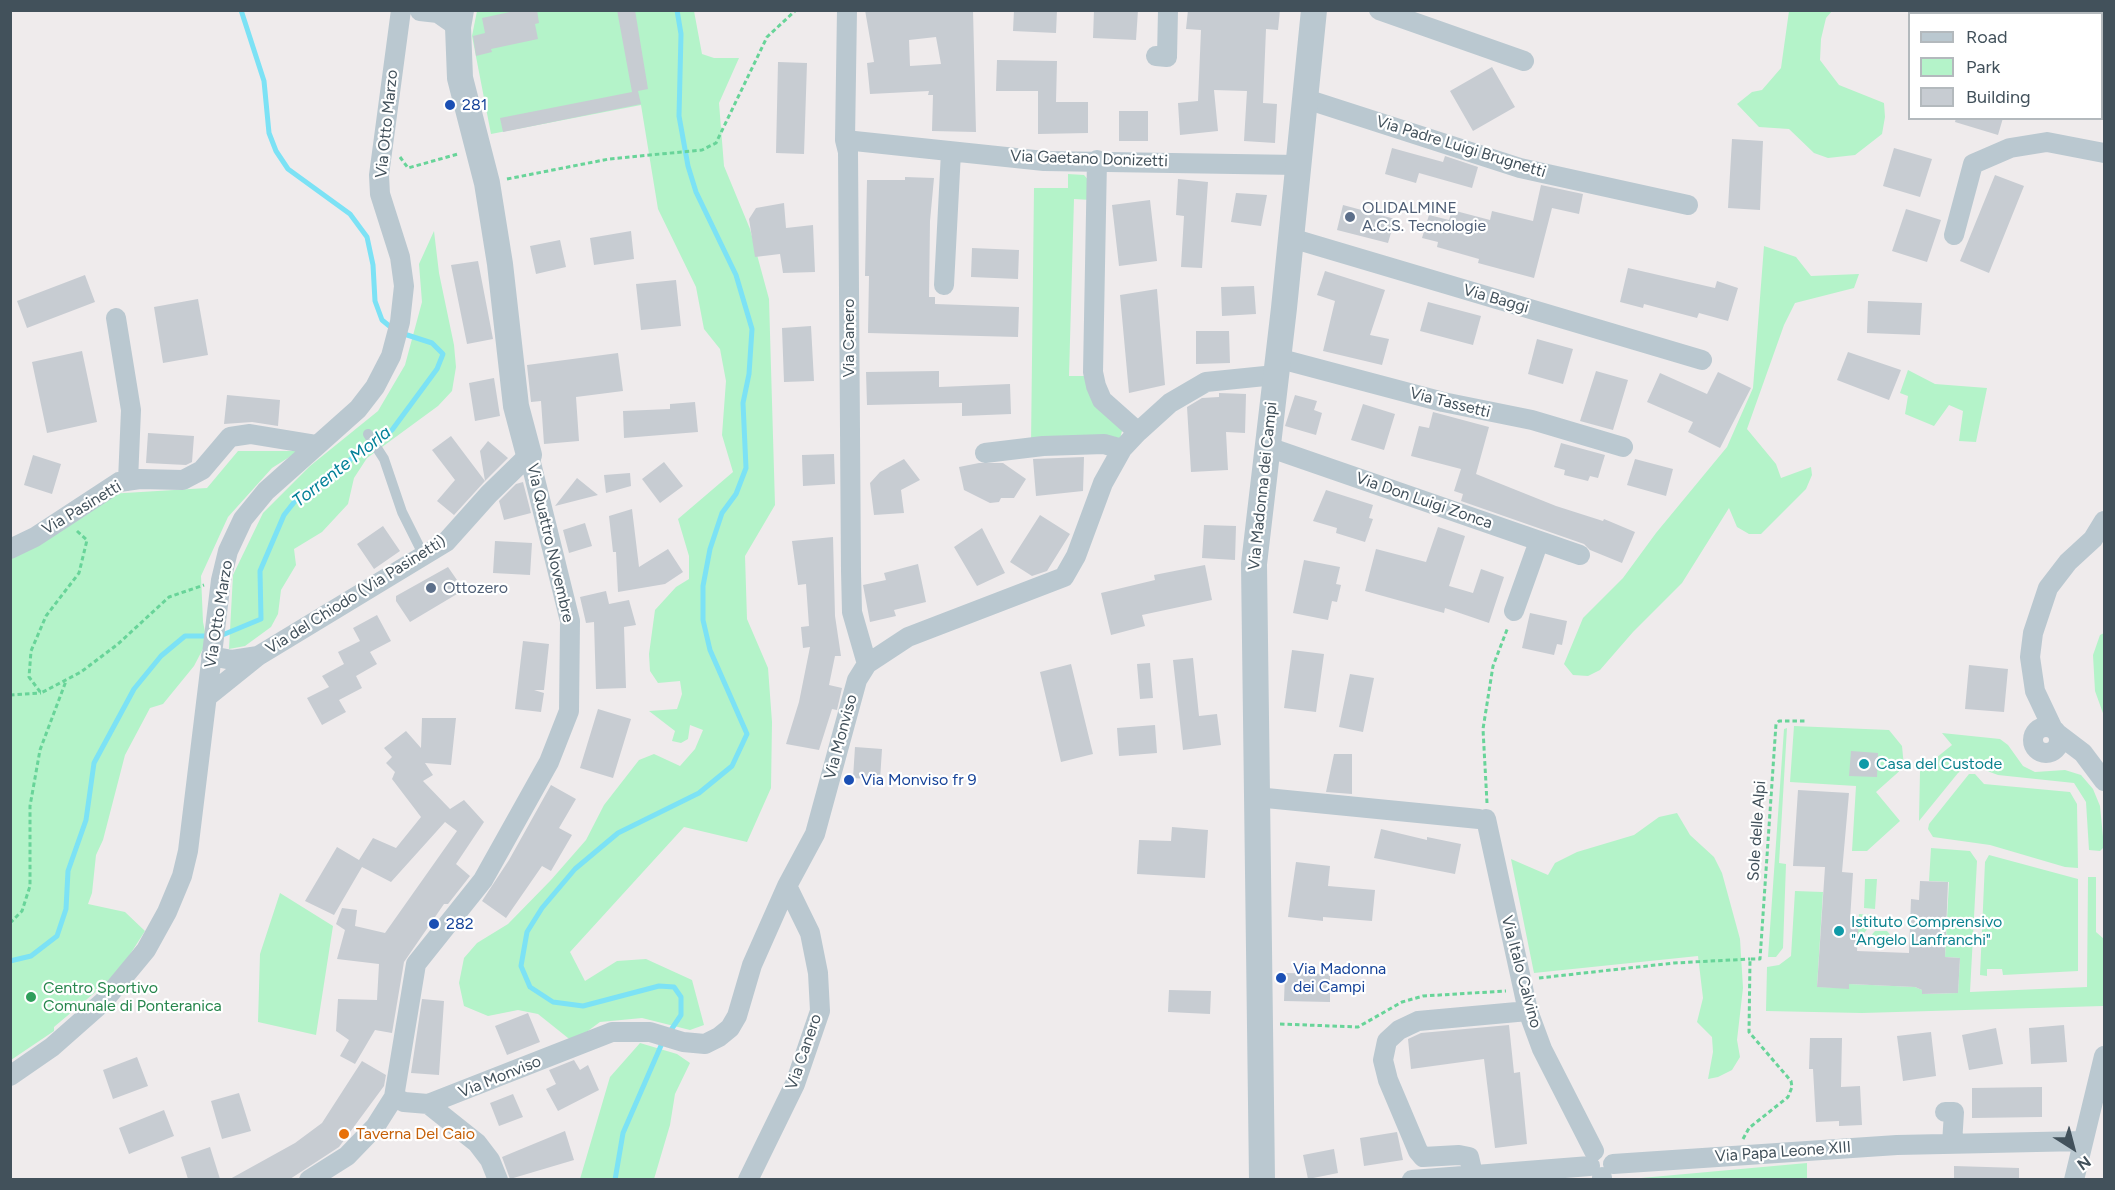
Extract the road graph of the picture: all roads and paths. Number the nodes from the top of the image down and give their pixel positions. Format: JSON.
{"nodes":[{"id":1,"x":401,"y":10,"type":"edge"},
{"id":2,"x":796,"y":10,"type":"edge"},
{"id":3,"x":846,"y":10,"type":"edge"},
{"id":4,"x":1168,"y":10,"type":"edge"},
{"id":5,"x":1314,"y":10,"type":"edge"},
{"id":6,"x":1379,"y":10,"type":"edge"},
{"id":7,"x":420,"y":11,"type":"edge"},
{"id":8,"x":460,"y":19,"type":"edge"},
{"id":9,"x":396,"y":42,"type":"junction"},
{"id":10,"x":1156,"y":56,"type":"dead end"},
{"id":11,"x":1524,"y":61,"type":"dead end"},
{"id":12,"x":1306,"y":99,"type":"junction"},
{"id":13,"x":385,"y":136,"type":"junction"},
{"id":14,"x":845,"y":140,"type":"junction"},
{"id":15,"x":951,"y":152,"type":"junction"},
{"id":16,"x":2104,"y":153,"type":"edge"},
{"id":17,"x":1097,"y":160,"type":"junction"},
{"id":18,"x":429,"y":162,"type":"dead end"},
{"id":19,"x":1298,"y":165,"type":"junction"},
{"id":20,"x":488,"y":183,"type":"junction"},
{"id":21,"x":1688,"y":205,"type":"dead end"},
{"id":22,"x":1954,"y":235,"type":"dead end"},
{"id":23,"x":1291,"y":238,"type":"junction"},
{"id":24,"x":944,"y":285,"type":"dead end"},
{"id":25,"x":116,"y":318,"type":"dead end"},
{"id":26,"x":1702,"y":360,"type":"dead end"},
{"id":27,"x":1276,"y":367,"type":"junction"},
{"id":28,"x":1138,"y":432,"type":"junction"},
{"id":29,"x":368,"y":434,"type":"dead end"},
{"id":30,"x":318,"y":444,"type":"junction"},
{"id":31,"x":1268,"y":447,"type":"junction"},
{"id":32,"x":1623,"y":447,"type":"dead end"},
{"id":33,"x":1122,"y":449,"type":"junction"},
{"id":34,"x":985,"y":453,"type":"dead end"},
{"id":35,"x":529,"y":455,"type":"junction"},
{"id":36,"x":128,"y":481,"type":"junction"},
{"id":37,"x":62,"y":518,"type":"junction"},
{"id":38,"x":2104,"y":521,"type":"edge"},
{"id":39,"x":1539,"y":541,"type":"junction"},
{"id":40,"x":10,"y":549,"type":"edge"},
{"id":41,"x":1580,"y":555,"type":"dead end"},
{"id":42,"x":424,"y":556,"type":"junction"},
{"id":43,"x":221,"y":580,"type":"junction"},
{"id":44,"x":1514,"y":611,"type":"joint"},
{"id":45,"x":211,"y":654,"type":"junction"},
{"id":46,"x":258,"y":656,"type":"junction"},
{"id":47,"x":867,"y":664,"type":"junction"},
{"id":48,"x":66,"y":679,"type":"junction"},
{"id":49,"x":41,"y":693,"type":"junction"},
{"id":50,"x":10,"y":695,"type":"edge"},
{"id":51,"x":207,"y":697,"type":"junction"},
{"id":52,"x":1805,"y":721,"type":"dead end"},
{"id":53,"x":2101,"y":775,"type":"edge"},
{"id":54,"x":1256,"y":796,"type":"junction"},
{"id":55,"x":1483,"y":819,"type":"junction"},
{"id":56,"x":787,"y":886,"type":"junction"},
{"id":57,"x":10,"y":923,"type":"edge"},
{"id":58,"x":1750,"y":959,"type":"junction"},
{"id":59,"x":1523,"y":984,"type":"junction"},
{"id":60,"x":1528,"y":1011,"type":"junction"},
{"id":61,"x":1259,"y":1024,"type":"junction"},
{"id":62,"x":2104,"y":1056,"type":"edge"},
{"id":63,"x":10,"y":1076,"type":"edge"},
{"id":64,"x":394,"y":1096,"type":"junction"},
{"id":65,"x":428,"y":1104,"type":"junction"},
{"id":66,"x":1945,"y":1112,"type":"dead end"},
{"id":67,"x":2083,"y":1142,"type":"junction"},
{"id":68,"x":1952,"y":1144,"type":"junction"},
{"id":69,"x":1744,"y":1154,"type":"junction"},
{"id":70,"x":1600,"y":1167,"type":"edge"},
{"id":71,"x":1473,"y":1174,"type":"junction"},
{"id":72,"x":1499,"y":1176,"type":"edge"},
{"id":73,"x":309,"y":1179,"type":"edge"},
{"id":74,"x":498,"y":1179,"type":"edge"},
{"id":75,"x":748,"y":1179,"type":"edge"},
{"id":76,"x":1262,"y":1179,"type":"edge"},
{"id":77,"x":1412,"y":1179,"type":"edge"},
{"id":78,"x":2074,"y":1179,"type":"edge"}],
"edges":[{"from":1,"to":9,"type":"street","name":"Via Otto Marzo"},
{"from":2,"to":20,"type":"path"},
{"from":3,"to":14,"type":"street","name":"Via Canero"},
{"from":4,"to":10,"type":"street"},
{"from":5,"to":12,"type":"street","name":"Via Madonna dei Campi"},
{"from":6,"to":11,"type":"street"},
{"from":7,"to":8,"type":"street","name":"Via Otto Marzo"},
{"from":7,"to":9,"type":"street","name":"Via Otto Marzo"},
{"from":8,"to":20,"type":"street","name":"Via Quattro Novembre"},
{"from":9,"to":13,"type":"street","name":"Via Otto Marzo"},
{"from":12,"to":19,"type":"street","name":"Via Madonna dei Campi"},
{"from":12,"to":21,"type":"street","name":"Via Padre Luigi Brugnetti"},
{"from":13,"to":18,"type":"path"},
{"from":13,"to":30,"type":"street","name":"Via Otto Marzo"},
{"from":14,"to":15,"type":"street","name":"Via Gaetano Donizetti"},
{"from":14,"to":47,"type":"street","name":"Via Canero"},
{"from":15,"to":17,"type":"street","name":"Via Gaetano Donizetti"},
{"from":15,"to":24,"type":"street"},
{"from":16,"to":22,"type":"street"},
{"from":17,"to":19,"type":"street","name":"Via Gaetano Donizetti"},
{"from":17,"to":28,"type":"street"},
{"from":19,"to":23,"type":"street","name":"Via Madonna dei Campi"},
{"from":20,"to":35,"type":"street","name":"Via Quattro Novembre"},
{"from":23,"to":26,"type":"street","name":"Via Baggi"},
{"from":23,"to":27,"type":"street","name":"Via Madonna dei Campi"},
{"from":25,"to":36,"type":"street"},
{"from":27,"to":28,"type":"street"},
{"from":27,"to":31,"type":"street","name":"Via Madonna dei Campi"},
{"from":27,"to":32,"type":"street","name":"Via Tassetti"},
{"from":28,"to":33,"type":"street"},
{"from":29,"to":42,"type":"lane"},
{"from":30,"to":36,"type":"street","name":"Via Pasinetti"},
{"from":30,"to":43,"type":"street","name":"Via Otto Marzo"},
{"from":31,"to":39,"type":"street","name":"Via Don Luigi Zonca"},
{"from":31,"to":54,"type":"street","name":"Via Madonna dei Campi"},
{"from":33,"to":34,"type":"street"},
{"from":33,"to":47,"type":"street"},
{"from":35,"to":42,"type":"street","name":"Via del Chiodo (Via Pasinetti)"},
{"from":35,"to":64,"type":"street","name":"Via Quattro Novembre"},
{"from":36,"to":37,"type":"street","name":"Via Pasinetti"},
{"from":37,"to":40,"type":"street","name":"Via Pasinetti"},
{"from":37,"to":49,"type":"path"},
{"from":38,"to":53,"type":"street"},
{"from":39,"to":41,"type":"street","name":"Via Don Luigi Zonca"},
{"from":39,"to":44,"type":"street"},
{"from":42,"to":46,"type":"street","name":"Via del Chiodo (Via Pasinetti)"},
{"from":43,"to":45,"type":"street","name":"Via Otto Marzo"},
{"from":43,"to":48,"type":"path"},
{"from":44,"to":55,"type":"path"},
{"from":45,"to":46,"type":"street"},
{"from":45,"to":51,"type":"street","name":"Via Otto Marzo"},
{"from":46,"to":51,"type":"street","name":"Via del Chiodo (Via Pasinetti)"},
{"from":47,"to":56,"type":"street","name":"Via Monviso"},
{"from":48,"to":49,"type":"path"},
{"from":48,"to":57,"type":"path"},
{"from":49,"to":50,"type":"path"},
{"from":51,"to":63,"type":"street","name":"Via Otto Marzo"},
{"from":52,"to":58,"type":"path","name":"Sole delle Alpi"},
{"from":54,"to":55,"type":"street"},
{"from":54,"to":61,"type":"street","name":"Via Madonna dei Campi"},
{"from":55,"to":59,"type":"street","name":"Via Italo Calvino"},
{"from":56,"to":65,"type":"street","name":"Via Monviso"},
{"from":56,"to":75,"type":"street","name":"Via Canero"},
{"from":58,"to":59,"type":"path"},
{"from":58,"to":69,"type":"path","name":"Sole delle Alpi"},
{"from":59,"to":60,"type":"street","name":"Via Italo Calvino"},
{"from":59,"to":61,"type":"path"},
{"from":60,"to":70,"type":"street","name":"Via Italo Calvino"},
{"from":60,"to":71,"type":"street"},
{"from":61,"to":76,"type":"street","name":"Via Madonna dei Campi"},
{"from":62,"to":67,"type":"street"},
{"from":64,"to":65,"type":"street"},
{"from":64,"to":73,"type":"street","name":"Via Quattro Novembre"},
{"from":65,"to":74,"type":"street"},
{"from":66,"to":68,"type":"street"},
{"from":67,"to":68,"type":"street","name":"Via Papa Leone XIII"},
{"from":67,"to":78,"type":"street"},
{"from":68,"to":69,"type":"street","name":"Via Papa Leone XIII"},
{"from":69,"to":70,"type":"street","name":"Via Papa Leone XIII"},
{"from":70,"to":72,"type":"street","name":"Via Papa Leone XIII"},
{"from":71,"to":72,"type":"street","name":"Via Papa Leone XIII"},
{"from":71,"to":77,"type":"street","name":"Via Papa Leone XIII"}]}
